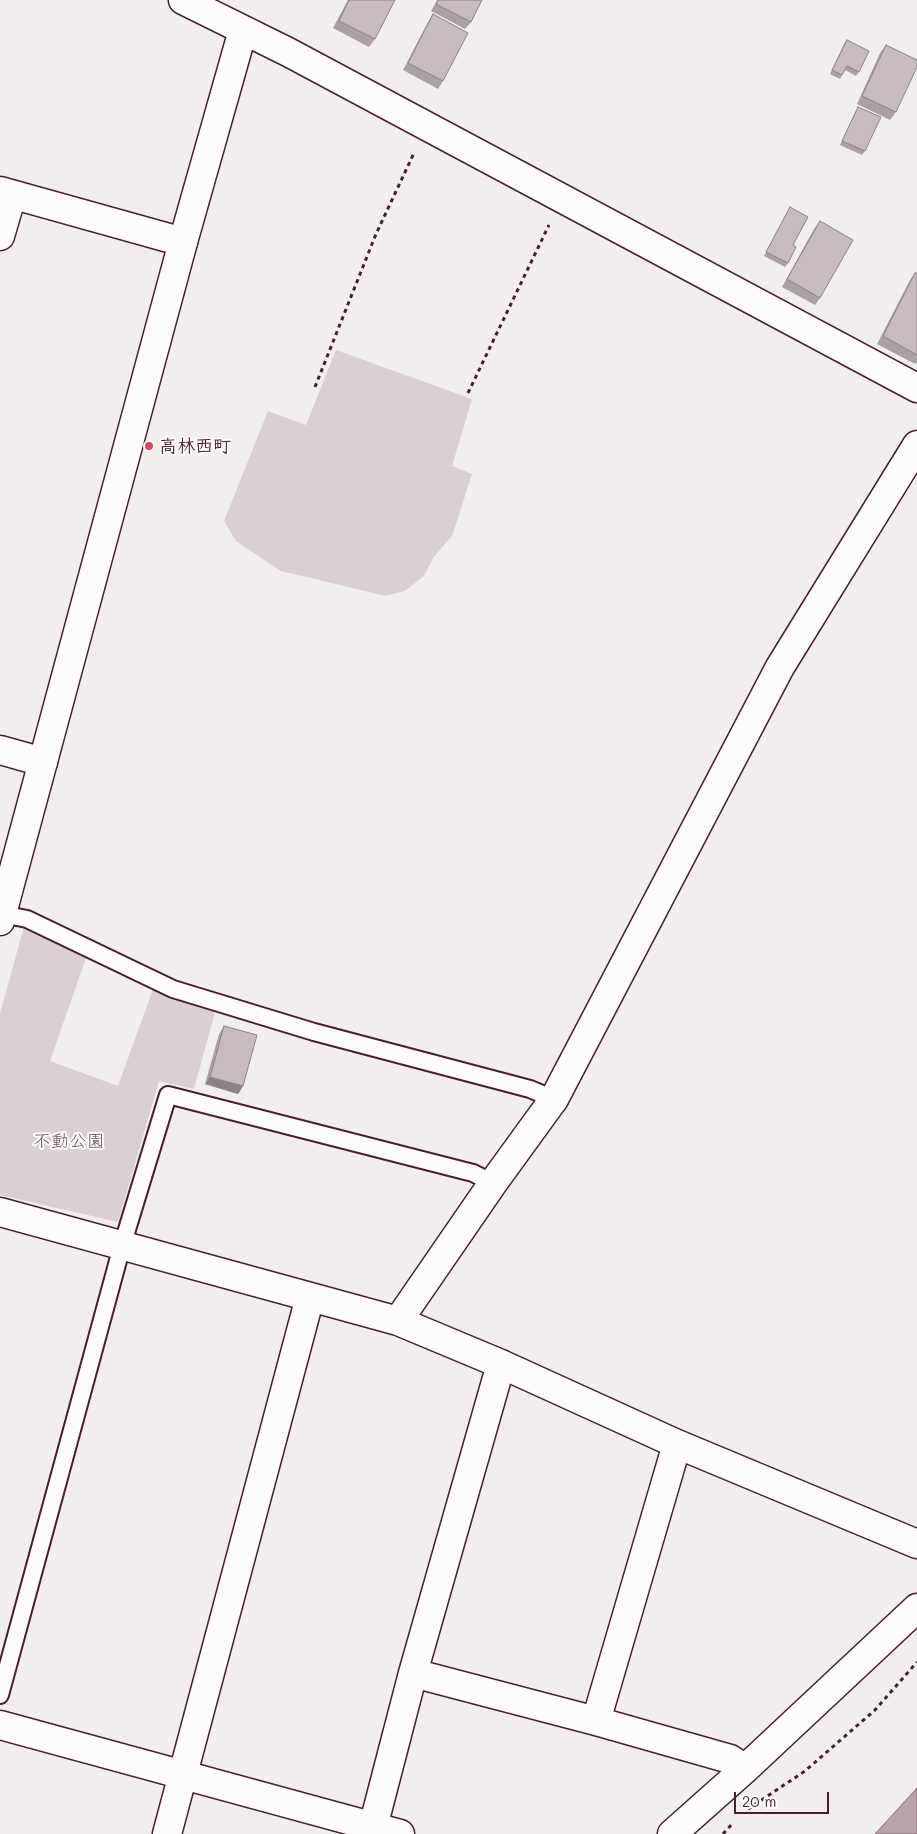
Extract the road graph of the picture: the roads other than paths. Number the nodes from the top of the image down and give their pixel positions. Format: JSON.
{"nodes":[{"id":1,"x":183,"y":0,"type":"edge"},
{"id":2,"x":244,"y":30,"type":"junction"},
{"id":3,"x":6,"y":193,"type":"edge"},
{"id":4,"x":0,"y":236,"type":"edge"},
{"id":5,"x":183,"y":242,"type":"junction"},
{"id":6,"x":917,"y":388,"type":"edge"},
{"id":7,"x":917,"y":445,"type":"edge"},
{"id":8,"x":0,"y":750,"type":"edge"},
{"id":9,"x":43,"y":762,"type":"junction"},
{"id":10,"x":1,"y":917,"type":"edge"},
{"id":11,"x":554,"y":1099,"type":"junction"},
{"id":12,"x":493,"y":1183,"type":"junction"},
{"id":13,"x":0,"y":1212,"type":"edge"},
{"id":14,"x":122,"y":1246,"type":"junction"},
{"id":15,"x":310,"y":1297,"type":"junction"},
{"id":16,"x":398,"y":1321,"type":"junction"},
{"id":17,"x":501,"y":1364,"type":"junction"},
{"id":18,"x":677,"y":1444,"type":"junction"},
{"id":19,"x":917,"y":1544,"type":"edge"},
{"id":20,"x":917,"y":1608,"type":"edge"},
{"id":21,"x":413,"y":1673,"type":"junction"},
{"id":22,"x":0,"y":1695,"type":"edge"},
{"id":23,"x":596,"y":1721,"type":"junction"},
{"id":24,"x":0,"y":1725,"type":"edge"},
{"id":25,"x":745,"y":1769,"type":"junction"},
{"id":26,"x":182,"y":1774,"type":"junction"},
{"id":27,"x":374,"y":1827,"type":"junction"},
{"id":28,"x":167,"y":1834,"type":"edge"},
{"id":29,"x":400,"y":1834,"type":"edge"},
{"id":30,"x":672,"y":1834,"type":"edge"}],
"edges":[{"from":1,"to":2,"type":"street"},
{"from":2,"to":5,"type":"street"},
{"from":2,"to":6,"type":"street"},
{"from":3,"to":4,"type":"street"},
{"from":3,"to":5,"type":"street"},
{"from":5,"to":9,"type":"street"},
{"from":7,"to":11,"type":"street"},
{"from":8,"to":9,"type":"street"},
{"from":9,"to":10,"type":"street"},
{"from":10,"to":11,"type":"lane"},
{"from":11,"to":12,"type":"street"},
{"from":12,"to":14,"type":"lane"},
{"from":12,"to":16,"type":"street"},
{"from":13,"to":14,"type":"street"},
{"from":14,"to":15,"type":"street"},
{"from":14,"to":22,"type":"lane"},
{"from":15,"to":16,"type":"street"},
{"from":15,"to":26,"type":"street"},
{"from":16,"to":17,"type":"street"},
{"from":17,"to":18,"type":"street"},
{"from":17,"to":21,"type":"street"},
{"from":18,"to":19,"type":"street"},
{"from":18,"to":23,"type":"street"},
{"from":20,"to":25,"type":"street"},
{"from":21,"to":23,"type":"street"},
{"from":21,"to":27,"type":"street"},
{"from":23,"to":25,"type":"street"},
{"from":24,"to":26,"type":"street"},
{"from":25,"to":30,"type":"street"},
{"from":26,"to":27,"type":"street"},
{"from":26,"to":28,"type":"street"},
{"from":27,"to":29,"type":"street"}]}
